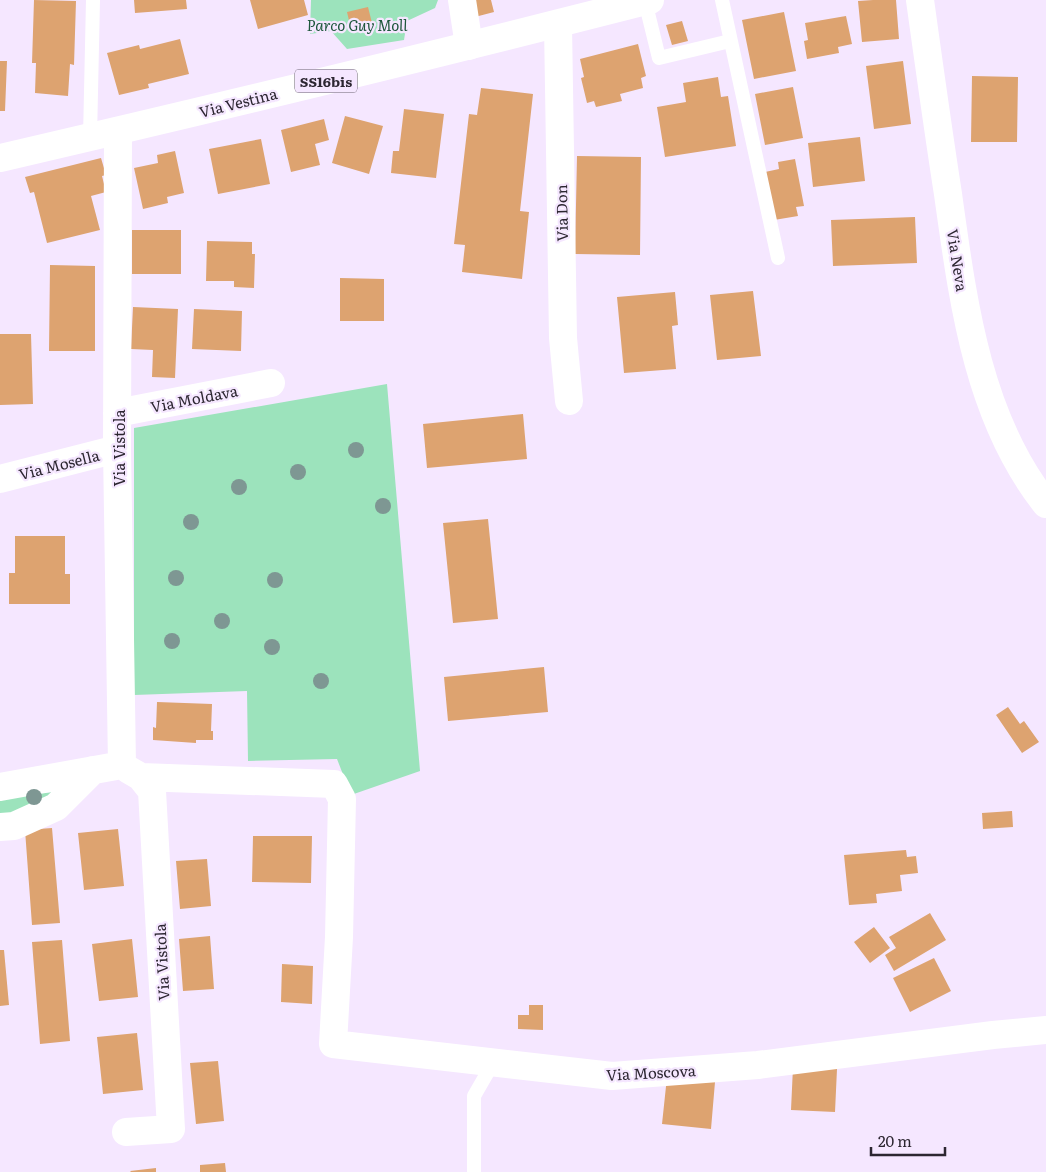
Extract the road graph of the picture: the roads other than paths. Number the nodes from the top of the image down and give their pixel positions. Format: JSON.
{"nodes":[{"id":1,"x":92,"y":0,"type":"edge"},
{"id":2,"x":462,"y":0,"type":"edge"},
{"id":3,"x":722,"y":0,"type":"edge"},
{"id":4,"x":920,"y":0,"type":"edge"},
{"id":5,"x":647,"y":1,"type":"edge"},
{"id":6,"x":558,"y":24,"type":"junction"},
{"id":7,"x":730,"y":40,"type":"junction"},
{"id":8,"x":469,"y":46,"type":"junction"},
{"id":9,"x":118,"y":131,"type":"junction"},
{"id":10,"x":90,"y":138,"type":"junction"},
{"id":11,"x":0,"y":158,"type":"edge"},
{"id":12,"x":778,"y":258,"type":"dead end"},
{"id":13,"x":271,"y":383,"type":"dead end"},
{"id":14,"x":569,"y":401,"type":"dead end"},
{"id":15,"x":117,"y":414,"type":"junction"},
{"id":16,"x":117,"y":448,"type":"junction"},
{"id":17,"x":0,"y":479,"type":"edge"},
{"id":18,"x":1046,"y":504,"type":"edge"},
{"id":19,"x":93,"y":770,"type":"junction"},
{"id":20,"x":131,"y":771,"type":"junction"},
{"id":21,"x":0,"y":787,"type":"edge"},
{"id":22,"x":0,"y":827,"type":"edge"},
{"id":23,"x":1046,"y":1030,"type":"edge"},
{"id":24,"x":493,"y":1064,"type":"junction"},
{"id":25,"x":126,"y":1132,"type":"dead end"},
{"id":26,"x":474,"y":1172,"type":"edge"}],
"edges":[{"from":1,"to":10,"type":"lane"},
{"from":2,"to":8,"type":"street"},
{"from":3,"to":7,"type":"lane"},
{"from":4,"to":18,"type":"street","name":"Via Neva"},
{"from":5,"to":6,"type":"street","name":"Via Vestina","number":"SS16bis"},
{"from":5,"to":7,"type":"lane"},
{"from":6,"to":8,"type":"street","name":"Via Vestina","number":"SS16bis"},
{"from":6,"to":14,"type":"street","name":"Via Don"},
{"from":7,"to":12,"type":"lane"},
{"from":8,"to":9,"type":"street","name":"Via Vestina","number":"SS16bis"},
{"from":9,"to":10,"type":"street","name":"Via Vestina","number":"SS16bis"},
{"from":9,"to":15,"type":"street","name":"Via Vistola"},
{"from":10,"to":11,"type":"street","name":"Via Vestina","number":"SS16bis"},
{"from":13,"to":15,"type":"street","name":"Via Moldava"},
{"from":15,"to":16,"type":"street","name":"Via Vistola"},
{"from":16,"to":17,"type":"street","name":"Via Mosella"},
{"from":16,"to":20,"type":"street","name":"Via Vistola"},
{"from":19,"to":20,"type":"street"},
{"from":19,"to":21,"type":"street"},
{"from":19,"to":22,"type":"street"},
{"from":20,"to":24,"type":"street","name":"Via Moscova"},
{"from":20,"to":25,"type":"street","name":"Via Vistola"},
{"from":23,"to":24,"type":"street","name":"Via Moscova"},
{"from":24,"to":26,"type":"lane"}]}
